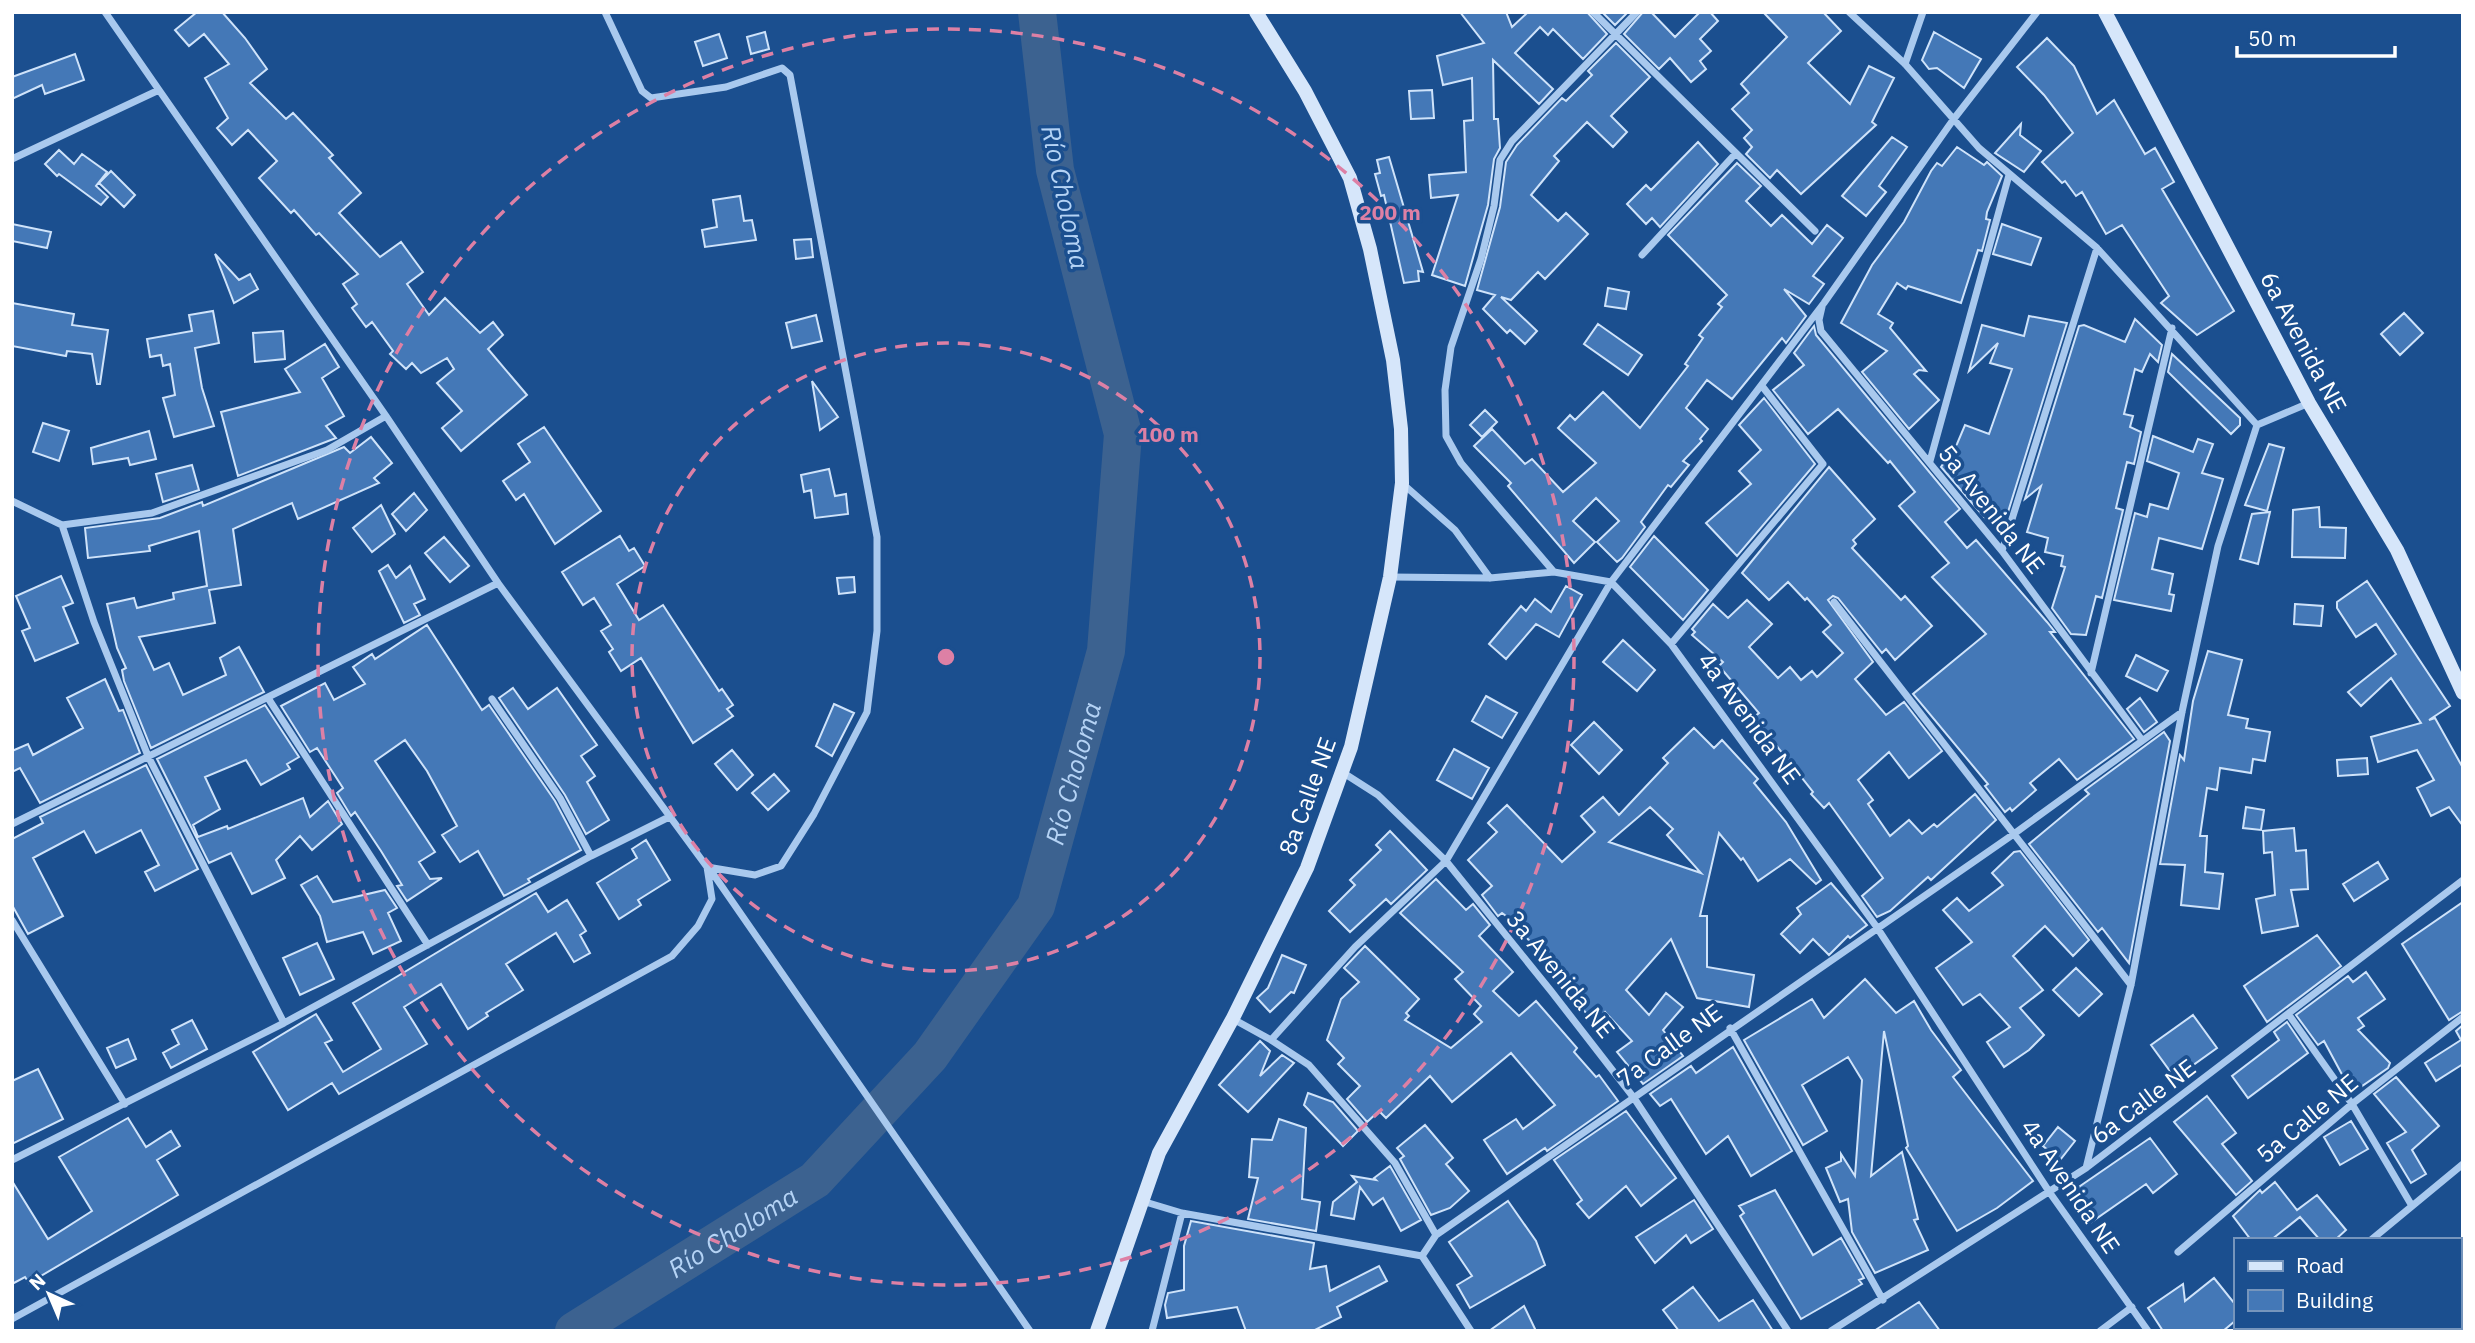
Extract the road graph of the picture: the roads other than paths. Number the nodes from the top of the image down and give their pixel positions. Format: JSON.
{"nodes":[{"id":1,"x":105,"y":12,"type":"edge"},
{"id":2,"x":605,"y":12,"type":"edge"},
{"id":3,"x":1256,"y":12,"type":"edge"},
{"id":4,"x":1593,"y":12,"type":"edge"},
{"id":5,"x":1637,"y":12,"type":"edge"},
{"id":6,"x":1849,"y":12,"type":"edge"},
{"id":7,"x":1923,"y":12,"type":"edge"},
{"id":8,"x":2037,"y":12,"type":"edge"},
{"id":9,"x":2105,"y":12,"type":"edge"},
{"id":10,"x":1617,"y":34,"type":"junction"},
{"id":11,"x":1905,"y":64,"type":"junction"},
{"id":12,"x":159,"y":90,"type":"junction"},
{"id":13,"x":1953,"y":120,"type":"junction"},
{"id":14,"x":1736,"y":153,"type":"junction"},
{"id":15,"x":12,"y":159,"type":"edge"},
{"id":16,"x":2009,"y":175,"type":"junction"},
{"id":17,"x":1815,"y":232,"type":"dead end"},
{"id":18,"x":2096,"y":248,"type":"junction"},
{"id":19,"x":1642,"y":255,"type":"dead end"},
{"id":20,"x":1824,"y":303,"type":"junction"},
{"id":21,"x":2172,"y":328,"type":"junction"},
{"id":22,"x":1762,"y":386,"type":"junction"},
{"id":23,"x":2309,"y":403,"type":"junction"},
{"id":24,"x":386,"y":416,"type":"junction"},
{"id":25,"x":2257,"y":425,"type":"junction"},
{"id":26,"x":1930,"y":461,"type":"junction"},
{"id":27,"x":1402,"y":483,"type":"junction"},
{"id":28,"x":12,"y":502,"type":"edge"},
{"id":29,"x":62,"y":526,"type":"junction"},
{"id":30,"x":2002,"y":551,"type":"junction"},
{"id":31,"x":1554,"y":572,"type":"junction"},
{"id":32,"x":1390,"y":576,"type":"junction"},
{"id":33,"x":1490,"y":578,"type":"junction"},
{"id":34,"x":1611,"y":582,"type":"junction"},
{"id":35,"x":498,"y":583,"type":"junction"},
{"id":36,"x":1834,"y":602,"type":"dead end"},
{"id":37,"x":1671,"y":644,"type":"junction"},
{"id":38,"x":2091,"y":673,"type":"junction"},
{"id":39,"x":2463,"y":693,"type":"edge"},
{"id":40,"x":268,"y":698,"type":"junction"},
{"id":41,"x":492,"y":699,"type":"dead end"},
{"id":42,"x":2182,"y":712,"type":"junction"},
{"id":43,"x":2142,"y":740,"type":"junction"},
{"id":44,"x":148,"y":756,"type":"junction"},
{"id":45,"x":1342,"y":772,"type":"junction"},
{"id":46,"x":671,"y":816,"type":"junction"},
{"id":47,"x":12,"y":824,"type":"edge"},
{"id":48,"x":2015,"y":834,"type":"junction"},
{"id":49,"x":591,"y":856,"type":"junction"},
{"id":50,"x":1446,"y":861,"type":"junction"},
{"id":51,"x":707,"y":867,"type":"junction"},
{"id":52,"x":2463,"y":880,"type":"edge"},
{"id":53,"x":12,"y":920,"type":"edge"},
{"id":54,"x":1876,"y":926,"type":"junction"},
{"id":55,"x":428,"y":945,"type":"junction"},
{"id":56,"x":2131,"y":985,"type":"junction"},
{"id":57,"x":2289,"y":1016,"type":"junction"},
{"id":58,"x":2463,"y":1017,"type":"edge"},
{"id":59,"x":1233,"y":1018,"type":"junction"},
{"id":60,"x":284,"y":1023,"type":"junction"},
{"id":61,"x":1730,"y":1028,"type":"junction"},
{"id":62,"x":1271,"y":1040,"type":"junction"},
{"id":63,"x":1634,"y":1098,"type":"junction"},
{"id":64,"x":125,"y":1104,"type":"junction"},
{"id":65,"x":2352,"y":1104,"type":"junction"},
{"id":66,"x":12,"y":1160,"type":"edge"},
{"id":67,"x":2463,"y":1164,"type":"edge"},
{"id":68,"x":2086,"y":1168,"type":"junction"},
{"id":69,"x":2050,"y":1193,"type":"junction"},
{"id":70,"x":1141,"y":1201,"type":"junction"},
{"id":71,"x":2412,"y":1206,"type":"junction"},
{"id":72,"x":1182,"y":1213,"type":"junction"},
{"id":73,"x":1436,"y":1235,"type":"junction"},
{"id":74,"x":2373,"y":1238,"type":"edge"},
{"id":75,"x":2178,"y":1252,"type":"dead end"},
{"id":76,"x":1422,"y":1256,"type":"junction"},
{"id":77,"x":1883,"y":1300,"type":"junction"},
{"id":78,"x":2132,"y":1307,"type":"junction"},
{"id":79,"x":12,"y":1319,"type":"edge"},
{"id":80,"x":1030,"y":1331,"type":"edge"},
{"id":81,"x":1097,"y":1331,"type":"edge"},
{"id":82,"x":1152,"y":1331,"type":"edge"},
{"id":83,"x":1471,"y":1331,"type":"edge"},
{"id":84,"x":1788,"y":1331,"type":"edge"},
{"id":85,"x":1831,"y":1331,"type":"edge"},
{"id":86,"x":2100,"y":1331,"type":"edge"},
{"id":87,"x":2148,"y":1331,"type":"edge"}],
"edges":[{"from":1,"to":12,"type":"street"},
{"from":2,"to":51,"type":"street"},
{"from":3,"to":27,"type":"street","name":"8a Calle NE"},
{"from":4,"to":10,"type":"street"},
{"from":5,"to":10,"type":"street"},
{"from":6,"to":11,"type":"street"},
{"from":7,"to":11,"type":"street"},
{"from":8,"to":13,"type":"street"},
{"from":9,"to":23,"type":"street","name":"6a Avenida NE"},
{"from":10,"to":14,"type":"street"},
{"from":10,"to":31,"type":"street"},
{"from":11,"to":13,"type":"street"},
{"from":12,"to":15,"type":"street"},
{"from":12,"to":24,"type":"street"},
{"from":13,"to":16,"type":"street"},
{"from":13,"to":20,"type":"street"},
{"from":14,"to":17,"type":"street"},
{"from":14,"to":19,"type":"street"},
{"from":16,"to":18,"type":"street"},
{"from":16,"to":26,"type":"street"},
{"from":18,"to":21,"type":"street"},
{"from":18,"to":30,"type":"street"},
{"from":20,"to":22,"type":"street"},
{"from":20,"to":26,"type":"street","name":"5a Avenida NE"},
{"from":21,"to":25,"type":"street"},
{"from":21,"to":38,"type":"street"},
{"from":22,"to":34,"type":"street"},
{"from":22,"to":37,"type":"street"},
{"from":23,"to":25,"type":"street"},
{"from":23,"to":39,"type":"street","name":"6a Avenida NE"},
{"from":24,"to":29,"type":"street"},
{"from":24,"to":35,"type":"street"},
{"from":25,"to":42,"type":"street"},
{"from":26,"to":30,"type":"street","name":"5a Avenida NE"},
{"from":27,"to":32,"type":"street","name":"8a Calle NE"},
{"from":27,"to":33,"type":"street"},
{"from":28,"to":29,"type":"street"},
{"from":29,"to":44,"type":"street"},
{"from":30,"to":38,"type":"street","name":"5a Avenida NE"},
{"from":31,"to":33,"type":"street"},
{"from":31,"to":34,"type":"street"},
{"from":32,"to":33,"type":"street"},
{"from":32,"to":45,"type":"street","name":"8a Calle NE"},
{"from":34,"to":37,"type":"street","name":"4a Avenida NE"},
{"from":34,"to":50,"type":"street"},
{"from":35,"to":40,"type":"street"},
{"from":35,"to":46,"type":"street"},
{"from":36,"to":48,"type":"street"},
{"from":37,"to":54,"type":"street","name":"4a Avenida NE"},
{"from":38,"to":43,"type":"street","name":"5a Avenida NE"},
{"from":40,"to":44,"type":"street"},
{"from":40,"to":55,"type":"street"},
{"from":41,"to":49,"type":"street"},
{"from":42,"to":43,"type":"street","name":"7a Calle NE"},
{"from":42,"to":56,"type":"street"},
{"from":43,"to":48,"type":"street","name":"7a Calle NE"},
{"from":44,"to":47,"type":"street"},
{"from":44,"to":60,"type":"street"},
{"from":45,"to":50,"type":"street","name":"3a Avenida NE"},
{"from":45,"to":59,"type":"street","name":"8a Calle NE"},
{"from":46,"to":49,"type":"street"},
{"from":46,"to":51,"type":"street"},
{"from":48,"to":54,"type":"street","name":"7a Calle NE"},
{"from":48,"to":56,"type":"street"},
{"from":49,"to":55,"type":"street"},
{"from":50,"to":62,"type":"street"},
{"from":50,"to":63,"type":"street","name":"3a Avenida NE"},
{"from":51,"to":79,"type":"street"},
{"from":51,"to":80,"type":"street"},
{"from":52,"to":57,"type":"street","name":"6a Calle NE"},
{"from":53,"to":64,"type":"street"},
{"from":54,"to":61,"type":"street","name":"7a Calle NE"},
{"from":54,"to":69,"type":"street","name":"4a Avenida NE"},
{"from":55,"to":60,"type":"street"},
{"from":56,"to":68,"type":"street"},
{"from":57,"to":65,"type":"street"},
{"from":57,"to":68,"type":"street","name":"6a Calle NE"},
{"from":58,"to":65,"type":"street","name":"5a Calle NE"},
{"from":59,"to":62,"type":"street"},
{"from":59,"to":70,"type":"street"},
{"from":60,"to":64,"type":"street"},
{"from":61,"to":63,"type":"street","name":"7a Calle NE"},
{"from":61,"to":77,"type":"street"},
{"from":62,"to":73,"type":"street"},
{"from":63,"to":73,"type":"street","name":"7a Calle NE"},
{"from":63,"to":84,"type":"street","name":"3a Avenida NE"},
{"from":64,"to":66,"type":"street"},
{"from":65,"to":71,"type":"street"},
{"from":65,"to":75,"type":"street","name":"5a Calle NE"},
{"from":67,"to":71,"type":"street"},
{"from":68,"to":69,"type":"street","name":"6a Calle NE"},
{"from":69,"to":77,"type":"street","name":"6a Calle NE"},
{"from":69,"to":78,"type":"street","name":"4a Avenida NE"},
{"from":70,"to":72,"type":"street"},
{"from":70,"to":81,"type":"street"},
{"from":71,"to":74,"type":"street"},
{"from":72,"to":76,"type":"street"},
{"from":72,"to":82,"type":"street"},
{"from":73,"to":76,"type":"street","name":"7a Calle NE"},
{"from":76,"to":83,"type":"street"},
{"from":77,"to":85,"type":"street","name":"6a Calle NE"},
{"from":78,"to":86,"type":"street"},
{"from":78,"to":87,"type":"street","name":"4a Avenida NE"}]}
